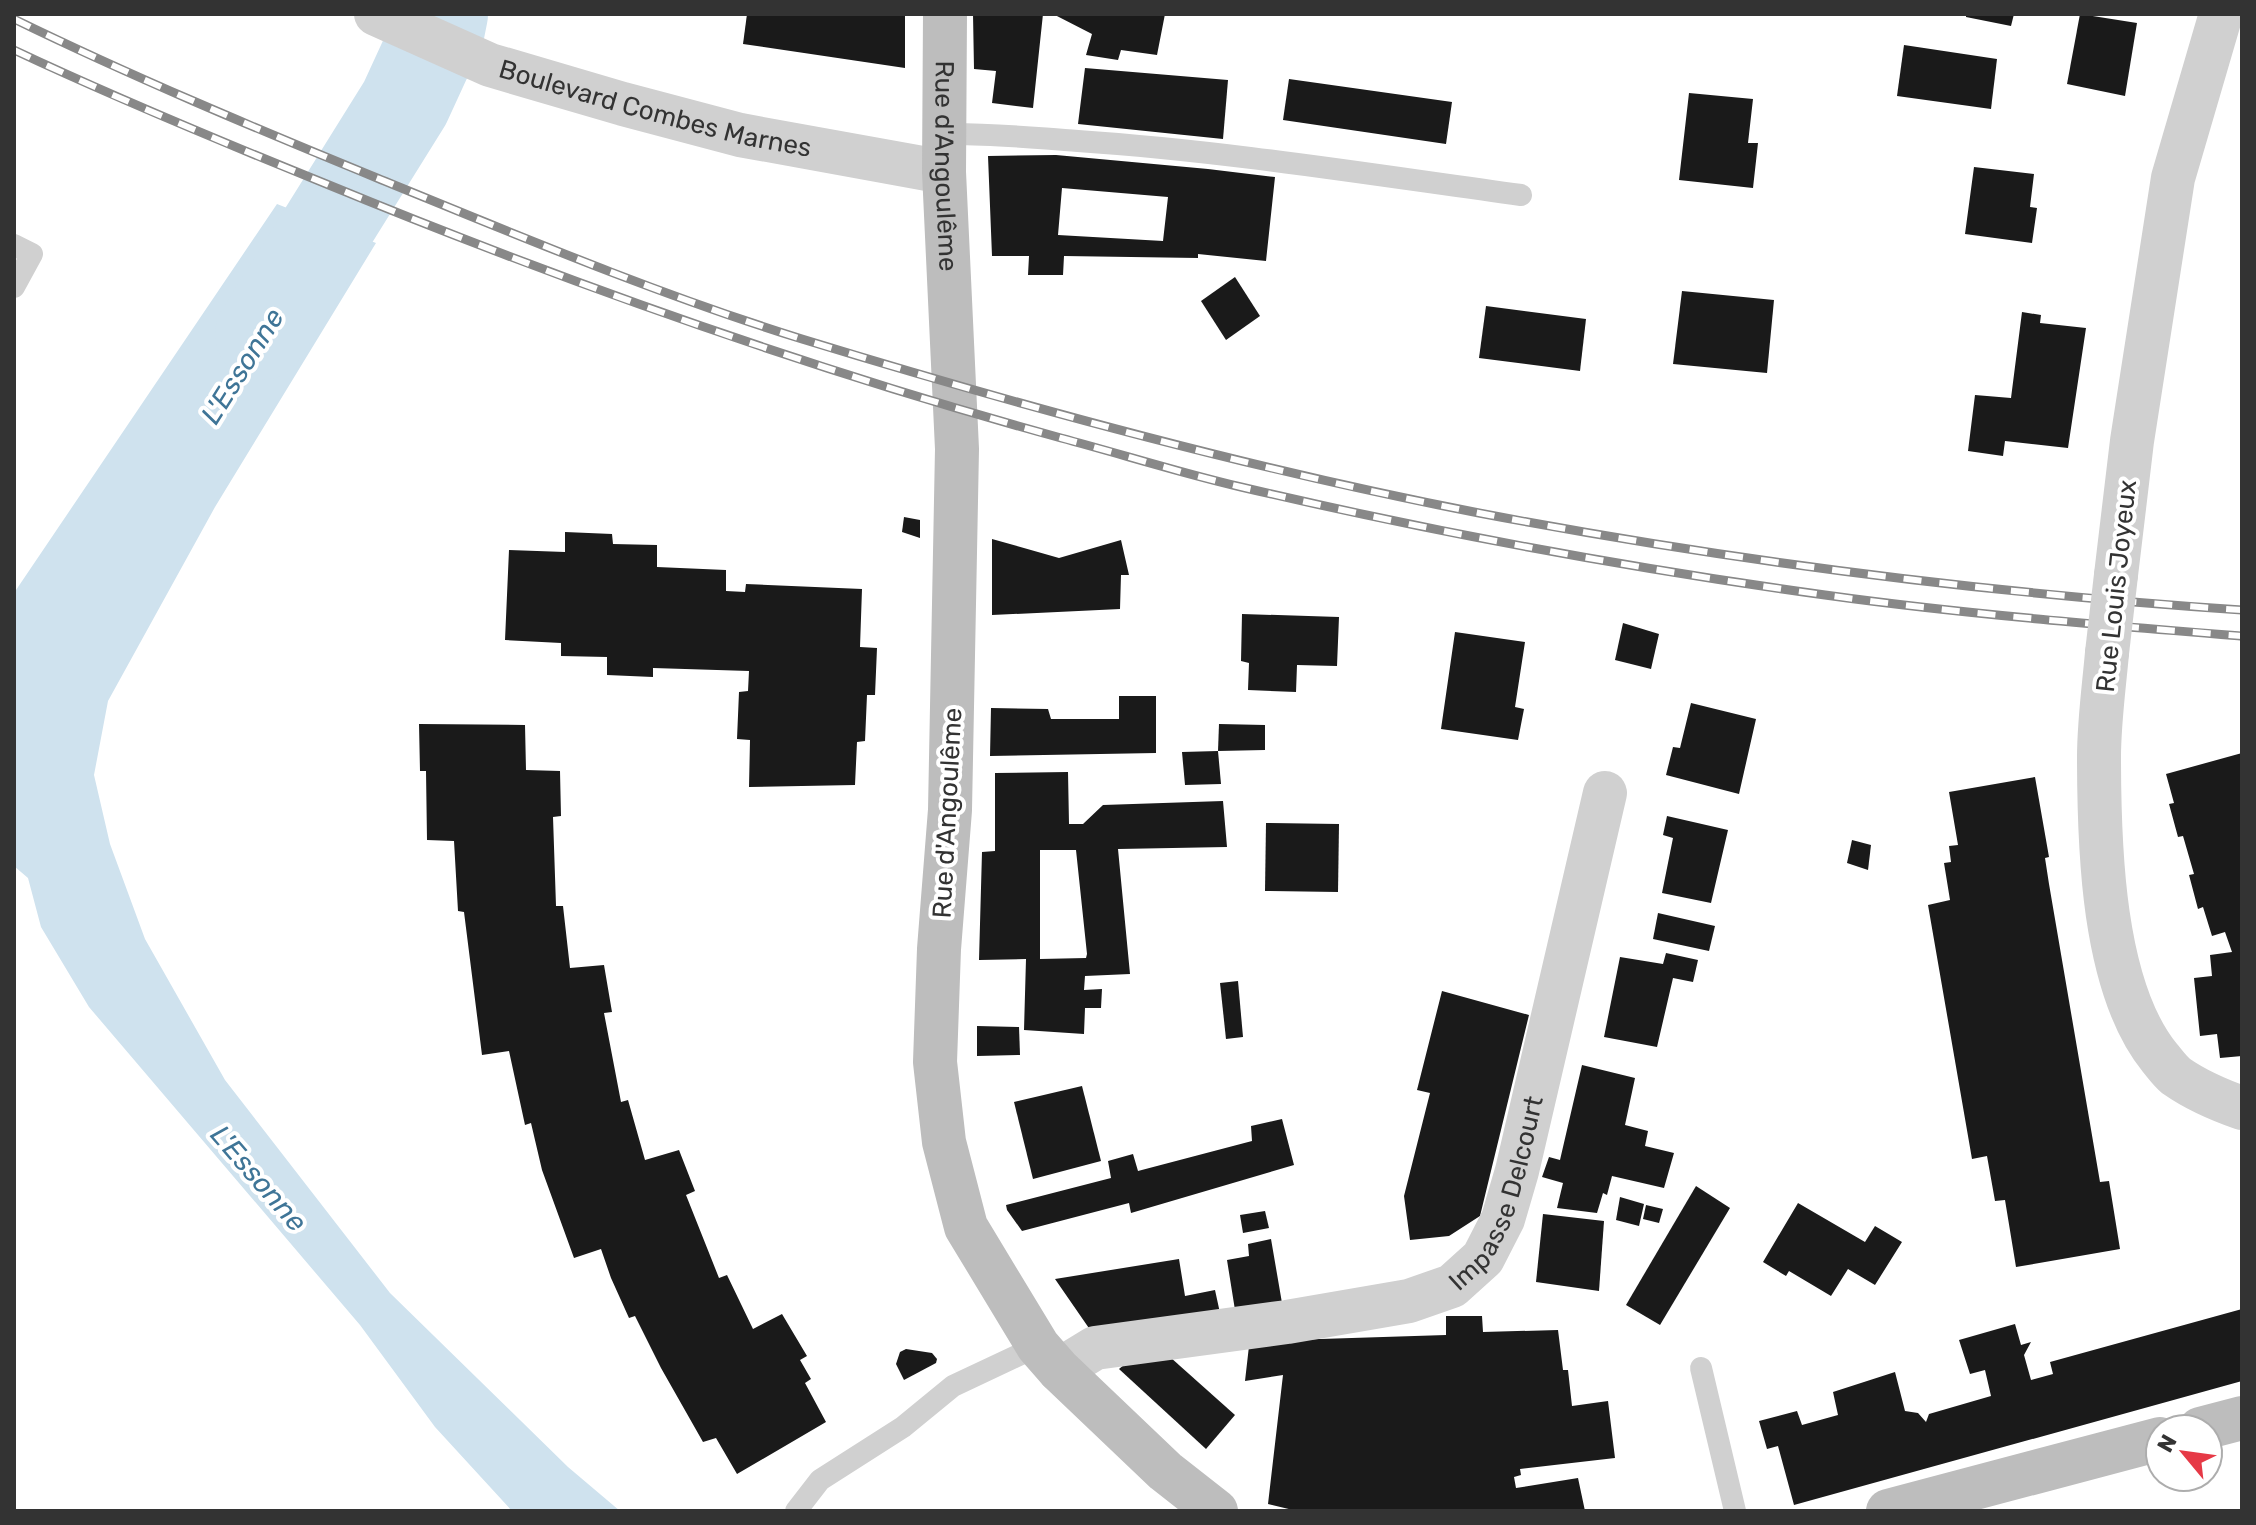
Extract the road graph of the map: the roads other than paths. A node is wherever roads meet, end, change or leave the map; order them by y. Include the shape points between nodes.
1 (376, 14) edge
2 (945, 14) edge
3 (2221, 14) edge
4 (944, 153) junction
5 (1521, 195) dead end
6 (14, 245) edge
7 (14, 287) edge
8 (1605, 793) dead end
9 (2242, 1108) edge
10 (1048, 1358) junction
11 (1701, 1368) dead end
12 (2144, 1443) edge
13 (796, 1511) edge
14 (1216, 1511) edge
15 (1735, 1511) edge
16 (1888, 1511) edge

1 - 4 street, Boulevard Combes Marnes via 490,65 740,135
2 - 4 street, Rue d'Angoulême
3 - 9 street, Rue Louis Joyeux, bridge via 2173,178 2132,441 2099,753 2104,878 2120,975 2133,1011 2149,1044 2174,1075
4 - 5 lane via 1005,136 1183,150
4 - 10 street, Rue d'Angoulême via 957,449 950,810 935,1062 944,1142 966,1227
6 - 7 lane via 32,254
8 - 10 street, Impasse Delcourt via 1517,1171 1503,1219 1483,1258 1452,1286 1409,1301
10 - 13 lane via 953,1386 903,1427 820,1480
10 - 14 street, Rue d'Angoulême via 1165,1471
11 - 15 lane
12 - 16 street

